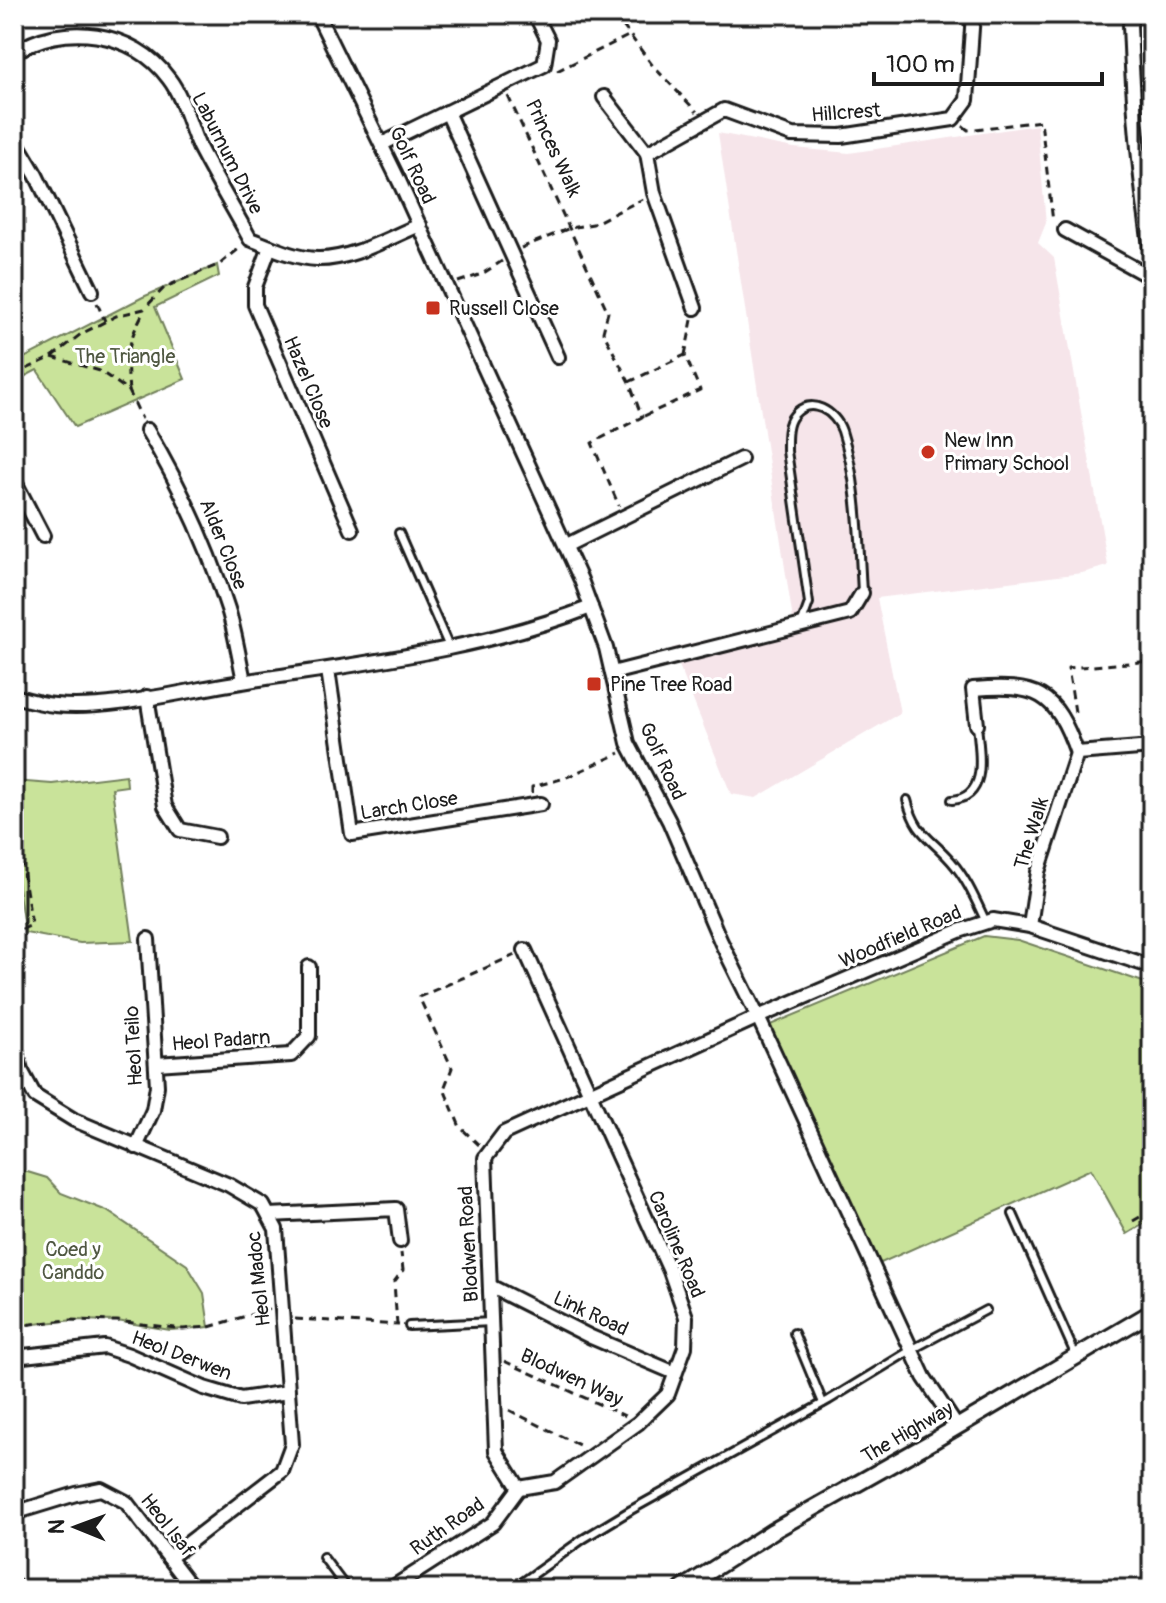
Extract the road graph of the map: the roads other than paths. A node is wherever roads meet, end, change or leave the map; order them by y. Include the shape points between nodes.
1 (317, 14) edge
2 (535, 14) edge
3 (973, 14) edge
4 (1133, 14) edge
5 (14, 53) edge
6 (604, 97) dead end
7 (447, 112) junction
8 (14, 138) edge
9 (382, 144) junction
10 (647, 153) junction
11 (420, 225) junction
12 (1065, 230) road end
13 (270, 247) junction
14 (1152, 257) edge
15 (1152, 278) edge
16 (92, 291) road end
17 (695, 308) road end
18 (558, 357) dead end
19 (147, 430) road end
20 (741, 459) dead end
21 (14, 480) edge
22 (352, 530) dead end
23 (399, 533) dead end
24 (43, 536) dead end
25 (565, 546) junction
26 (862, 593) joint
27 (591, 607) junction
28 (801, 625) junction
29 (449, 647) junction
30 (328, 670) junction
31 (612, 673) junction
32 (244, 681) junction
33 (14, 696) edge
34 (147, 697) junction
35 (977, 725) joint
36 (1152, 747) edge
37 (1077, 753) junction
38 (907, 800) dead end
39 (952, 800) dead end
40 (537, 804) road end
41 (217, 837) dead end
42 (986, 922) junction
43 (1030, 926) junction
44 (148, 939) dead end
45 (525, 950) road end
46 (309, 967) dead end
47 (1152, 967) edge
48 (758, 1017) junction
49 (14, 1042) edge
50 (156, 1064) junction
51 (30, 1086) junction
52 (14, 1092) edge
53 (591, 1094) junction
54 (136, 1147) junction
55 (1013, 1214) dead end
56 (269, 1215) junction
57 (400, 1241) road end
58 (490, 1286) junction
59 (986, 1310) dead end
60 (1152, 1312) edge
61 (492, 1322) junction
62 (409, 1326) road end
63 (794, 1333) dead end
64 (911, 1350) junction
65 (1076, 1356) junction
66 (14, 1357) edge
67 (675, 1373) junction
68 (288, 1392) junction
69 (823, 1403) junction
70 (957, 1427) junction
71 (519, 1488) junction
72 (14, 1513) edge
73 (323, 1557) dead end
74 (169, 1558) junction
75 (193, 1589) edge
76 (347, 1589) edge
77 (390, 1589) edge
78 (513, 1589) edge
79 (682, 1589) edge

1 - 9 street, Golf Road
2 - 7 street via 548,40 544,65
3 - 10 street, Hillcrest via 967,100 953,119 841,136 792,135 724,110
4 - 14 street via 1134,106
5 - 13 street, Laburnum Drive via 32,41 66,33 101,35 140,51 169,79 250,239
6 - 10 street
7 - 9 street
7 - 18 street
8 - 16 street
9 - 11 street, Golf Road
10 - 17 street via 654,193
11 - 13 street, Laburnum Drive via 352,253 318,259
11 - 25 street, Golf Road
12 - 15 street
13 - 22 street, Hazel Close via 255,287 255,305
19 - 32 street, Alder Close via 207,546
20 - 25 street
21 - 24 street
23 - 29 lane
25 - 27 street, Golf Road
26 - 28 street via 850,613
26 - 28 lane via 841,426 833,414 817,406 802,408 788,428 787,451 809,603
27 - 29 street via 541,626
27 - 31 street, Golf Road
28 - 31 street
29 - 30 street
30 - 32 street
30 - 40 street, Larch Close via 352,834
31 - 48 street, Golf Road via 631,749
32 - 34 street
33 - 34 street via 57,706
34 - 41 street via 165,806 180,830
35 - 37 street via 973,689 1009,686 1041,694 1066,722
35 - 39 lane via 981,773 968,793
36 - 37 street
37 - 43 street, The Walk via 1038,872
38 - 42 lane via 913,823 953,862
42 - 43 street, Woodfield Road
42 - 48 street, Woodfield Road
43 - 47 street, Woodfield Road
44 - 50 street, Heol Teilo
45 - 53 street, Caroline Road
46 - 50 street, Heol Padarn via 309,1036 291,1055
48 - 53 street
48 - 64 street, Golf Road
49 - 51 street, Heol Madoc
50 - 54 street, Heol Teilo via 153,1110
51 - 52 lane
51 - 54 street, Heol Madoc via 35,1096 74,1120
53 - 58 street, Blodwen Road via 504,1133 485,1158
53 - 67 street, Caroline Road via 686,1317 685,1347
54 - 56 street, Heol Madoc via 229,1185 263,1205
55 - 65 lane
56 - 57 street via 396,1209
56 - 68 street, Heol Madoc via 276,1229
58 - 61 street, Blodwen Road
58 - 67 street, Link Road
59 - 64 lane
60 - 65 street, The Highway
61 - 62 lane
61 - 71 street, Blodwen Road via 496,1451
63 - 69 lane
64 - 69 lane
64 - 70 street, Golf Road
65 - 70 street, The Highway
66 - 68 street, Heol Derwen via 105,1347 241,1399
67 - 71 street, Caroline Road via 668,1394 638,1423 555,1482
68 - 74 street, Heol Madoc via 292,1444 282,1471
69 - 78 lane via 631,1510
70 - 79 street, The Highway
71 - 77 street, Ruth Road via 493,1523
72 - 74 street, Heol Isaf via 101,1489 126,1502
73 - 76 lane
74 - 75 street, Heol Isaf

